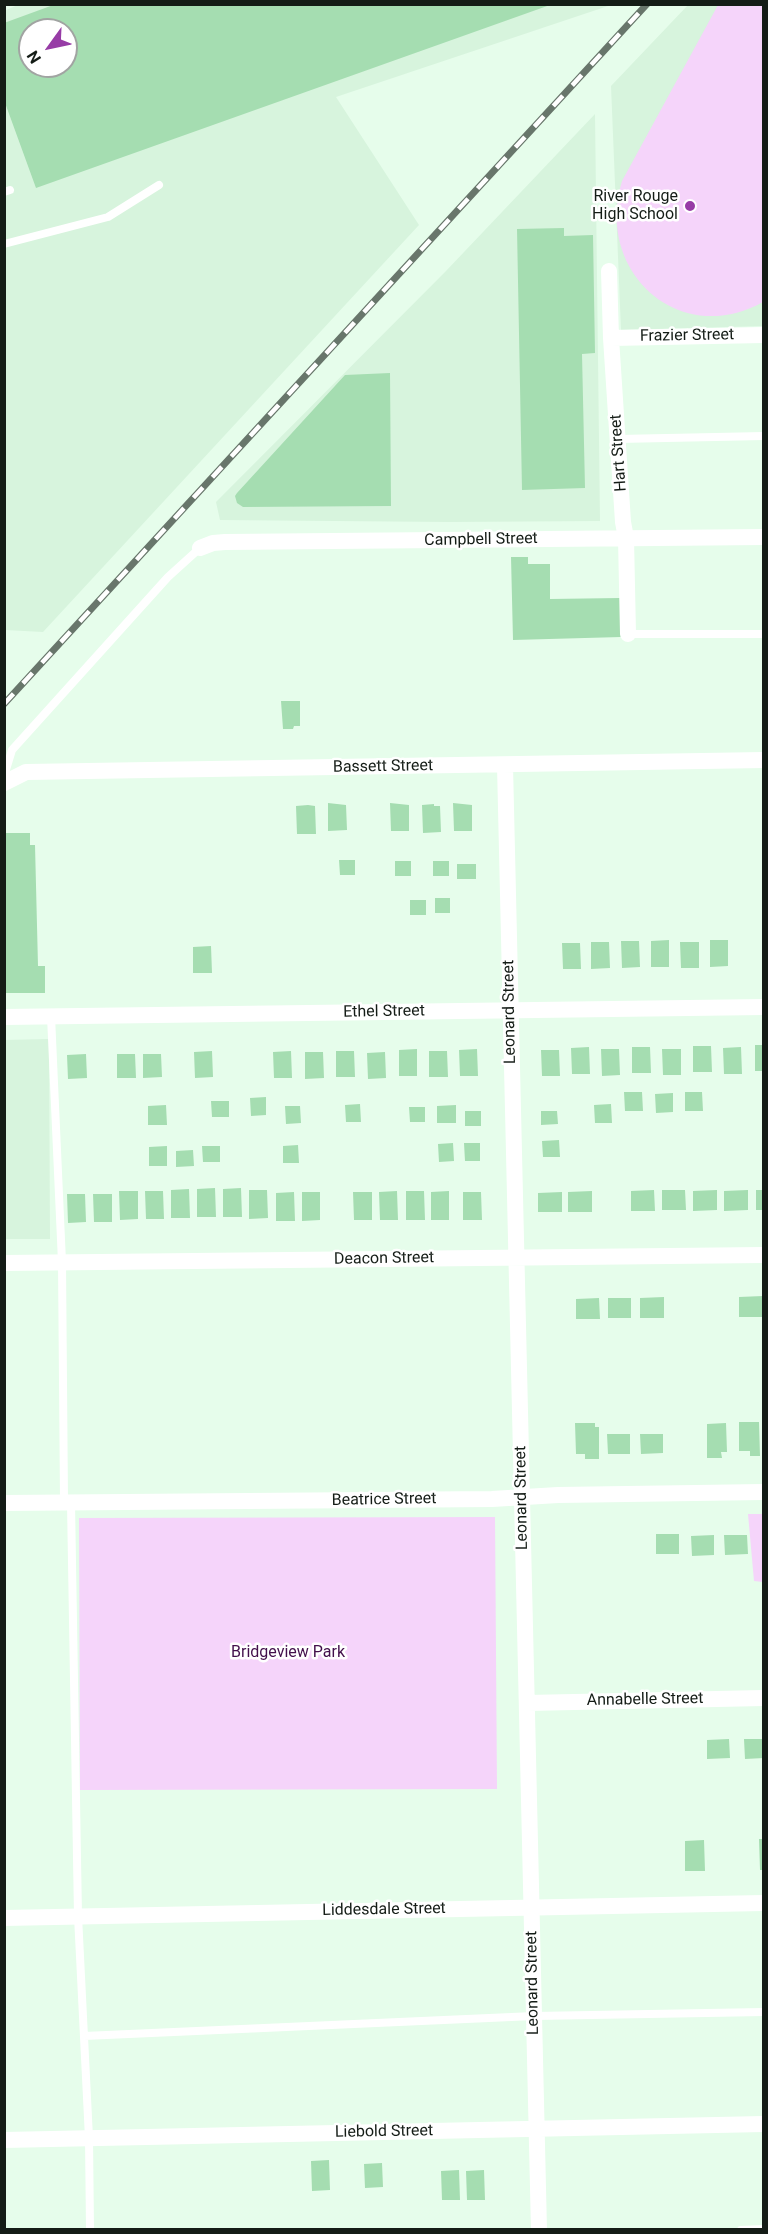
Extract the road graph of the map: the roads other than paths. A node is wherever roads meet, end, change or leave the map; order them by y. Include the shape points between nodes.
1 (159, 185) dead end
2 (4, 244) edge
3 (609, 271) dead end
4 (764, 335) edge
5 (611, 338) junction
6 (764, 436) edge
7 (618, 439) junction
8 (764, 537) edge
9 (626, 538) junction
10 (200, 548) joint
11 (628, 634) joint
12 (764, 634) edge
13 (764, 760) edge
14 (504, 765) junction
15 (4, 776) edge
16 (4, 783) edge
17 (764, 1006) edge
18 (510, 1010) junction
19 (51, 1016) junction
20 (4, 1017) edge
21 (764, 1255) edge
22 (516, 1257) junction
23 (62, 1262) junction
24 (4, 1263) edge
25 (764, 1492) edge
26 (521, 1497) junction
27 (4, 1503) edge
28 (67, 1503) junction
29 (764, 1698) edge
30 (527, 1703) junction
31 (764, 1903) edge
32 (531, 1908) junction
33 (78, 1916) junction
34 (4, 1918) edge
35 (764, 2012) edge
36 (534, 2016) junction
37 (84, 2036) junction
38 (764, 2124) edge
39 (537, 2129) junction
40 (89, 2138) junction
41 (4, 2140) edge
42 (90, 2229) edge
43 (539, 2229) edge
44 (741, 2229) edge
45 (764, 2229) edge

1 - 2 lane via 108,217
3 - 5 street, Hart Street
4 - 5 street, Frazier Street
5 - 7 street, Hart Street
6 - 7 lane
7 - 9 street, Hart Street
8 - 9 street, Campbell Street
9 - 10 street, Campbell Street via 225,542
9 - 11 street, Hart Street
10 - 15 lane via 168,577 12,750
11 - 12 lane
13 - 14 street, Bassett Street
14 - 16 street, Bassett Street via 26,772
14 - 18 street, Leonard Street
17 - 18 street, Ethel Street
18 - 19 street, Ethel Street
18 - 22 street, Leonard Street
19 - 20 street, Ethel Street
19 - 23 lane
21 - 22 street, Deacon Street
22 - 23 street, Deacon Street
22 - 26 street, Leonard Street
23 - 24 street, Deacon Street
23 - 28 lane
25 - 26 street, Beatrice Street
26 - 28 street, Beatrice Street
26 - 30 street, Leonard Street
27 - 28 street, Beatrice Street
28 - 33 lane
29 - 30 street, Annabelle Street
30 - 32 street, Leonard Street
31 - 32 street, Liddesdale Street
32 - 33 street, Liddesdale Street
32 - 36 street, Leonard Street
33 - 34 street, Liddesdale Street
33 - 37 lane
35 - 36 lane
36 - 37 lane
36 - 39 street, Leonard Street
37 - 40 lane
38 - 39 street, Liebold Street
39 - 40 street, Liebold Street
39 - 43 street, Leonard Street
40 - 41 street, Liebold Street
40 - 42 lane
44 - 45 lane

